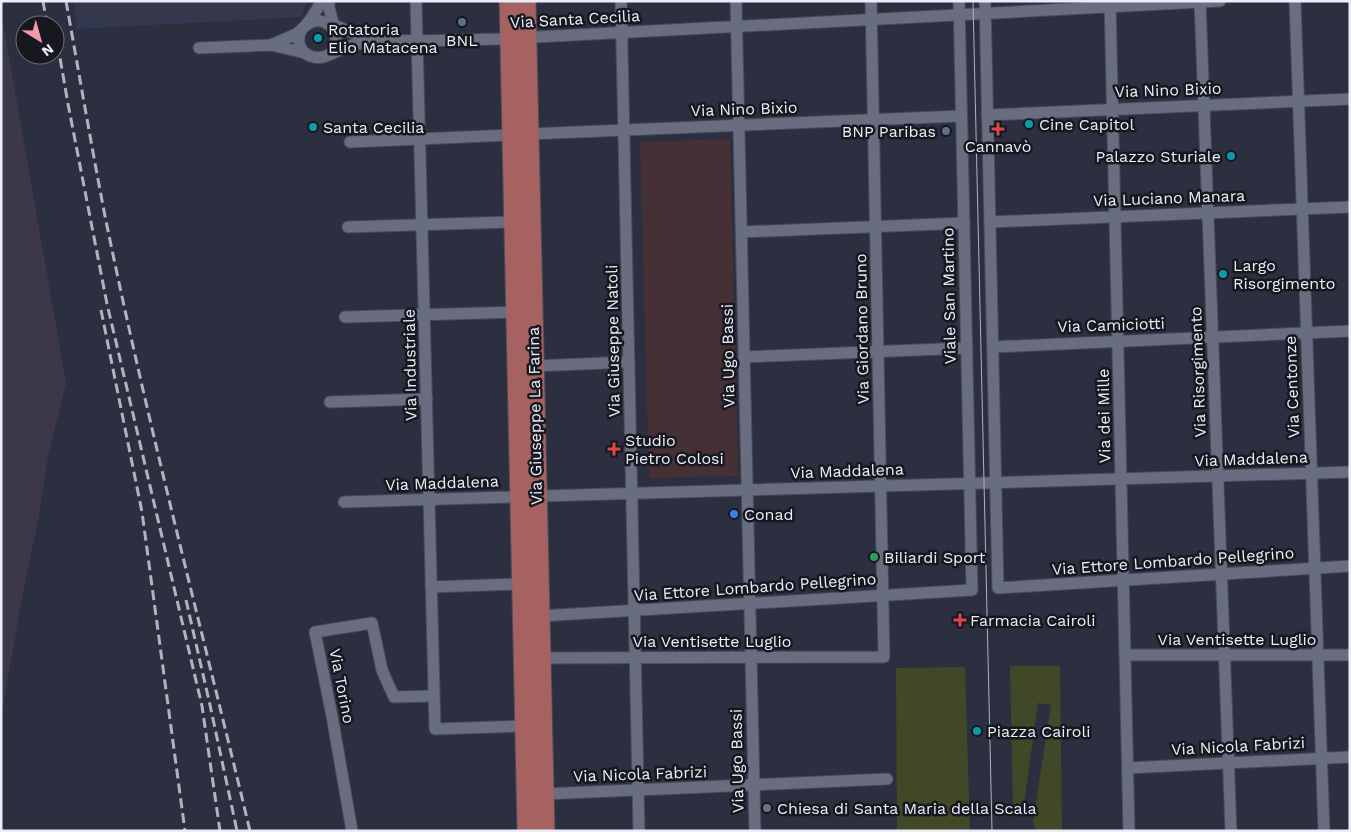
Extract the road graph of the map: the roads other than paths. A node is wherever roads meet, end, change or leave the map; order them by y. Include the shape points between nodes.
1 (322, 1) edge
2 (329, 1) edge
3 (416, 1) edge
4 (508, 1) edge
5 (526, 1) edge
6 (622, 1) edge
7 (736, 1) edge
8 (871, 1) edge
9 (959, 1) edge
10 (985, 1) edge
11 (1220, 1) edge
12 (1295, 1) edge
13 (1200, 2) edge
14 (1110, 4) edge
15 (985, 14) junction
16 (959, 15) junction
17 (872, 20) junction
18 (332, 27) junction
19 (737, 27) junction
20 (303, 28) junction
21 (622, 33) junction
22 (518, 38) junction
23 (382, 40) junction
24 (418, 41) junction
25 (271, 45) junction
26 (199, 48) dead end
27 (305, 53) junction
28 (328, 55) junction
29 (1350, 99) edge
30 (1299, 101) junction
31 (1204, 105) junction
32 (1112, 109) junction
33 (987, 114) junction
34 (961, 116) junction
35 (874, 120) junction
36 (739, 125) junction
37 (624, 130) junction
38 (520, 135) junction
39 (420, 139) junction
40 (350, 142) dead end
41 (1350, 207) edge
42 (1302, 209) junction
43 (1208, 213) junction
44 (1115, 216) junction
45 (513, 222) junction
46 (990, 222) junction
47 (964, 223) junction
48 (422, 225) junction
49 (876, 226) junction
50 (348, 227) dead end
51 (742, 232) junction
52 (515, 312) junction
53 (425, 315) junction
54 (345, 317) dead end
55 (1350, 331) edge
56 (1307, 333) junction
57 (1213, 337) junction
58 (1118, 341) junction
59 (993, 347) junction
60 (967, 348) junction
61 (878, 352) junction
62 (744, 358) junction
63 (629, 362) junction
64 (534, 366) junction
65 (427, 399) junction
66 (330, 402) dead end
67 (1350, 472) edge
68 (1312, 474) junction
69 (1218, 476) junction
70 (1121, 479) junction
71 (996, 483) junction
72 (970, 484) junction
73 (881, 486) junction
74 (748, 490) junction
75 (632, 494) junction
76 (528, 497) junction
77 (429, 500) junction
78 (344, 502) dead end
79 (1350, 566) edge
80 (1315, 569) junction
81 (1221, 574) junction
82 (1124, 580) junction
83 (521, 584) junction
84 (431, 586) junction
85 (972, 590) joint
86 (883, 595) junction
87 (750, 604) junction
88 (635, 611) junction
89 (540, 616) junction
90 (1350, 654) edge
91 (1224, 655) junction
92 (1318, 655) junction
93 (884, 656) joint
94 (1125, 656) junction
95 (751, 657) junction
96 (541, 658) junction
97 (636, 658) junction
98 (434, 696) junction
99 (524, 726) junction
100 (1350, 757) edge
101 (1321, 759) junction
102 (1228, 763) junction
103 (1128, 768) junction
104 (886, 779) dead end
105 (754, 786) junction
106 (639, 790) junction
107 (544, 794) junction
108 (352, 831) edge
109 (527, 831) edge
110 (545, 831) edge
111 (640, 831) edge
112 (755, 831) edge
113 (1129, 831) edge
114 (1231, 831) edge
115 (1324, 831) edge

1 - 20 street
2 - 18 street
3 - 24 street, Via Industriale
4 - 22 main road, Via Giuseppe La Farina
5 - 22 main road, Via Giuseppe La Farina
6 - 21 street, Via Giuseppe Natoli
7 - 19 street, Via Ugo Bassi
8 - 17 street, Via Giordano Bruno
9 - 16 street, Viale San Martino
10 - 15 street
11 - 13 street, Via Santa Cecilia
12 - 30 street, Via Centonze
13 - 14 street, Via Santa Cecilia
13 - 31 street, Via Risorgimento
14 - 15 street, Via Santa Cecilia
14 - 32 street, Via dei Mille
15 - 16 street, Via Santa Cecilia
15 - 33 street
16 - 17 street, Via Santa Cecilia
16 - 34 street, Viale San Martino
17 - 19 street, Via Santa Cecilia
17 - 35 street, Via Giordano Bruno
18 - 20 street via 315,21
18 - 23 street, Via Santa Cecilia
18 - 28 street via 336,43
19 - 21 street, Via Santa Cecilia
19 - 36 street, Via Ugo Bassi
20 - 25 street
20 - 27 street via 299,40
21 - 22 street, Via Santa Cecilia
21 - 37 street, Via Giuseppe Natoli
22 - 24 street, Via Santa Cecilia
22 - 38 main road, Via Giuseppe La Farina
23 - 24 street, Via Santa Cecilia
23 - 28 street, Via Santa Cecilia via 352,45
24 - 39 street, Via Industriale
25 - 26 street
25 - 27 street
27 - 28 street via 316,58
29 - 30 street, Via Nino Bixio
30 - 31 street, Via Nino Bixio
30 - 42 street, Via Centonze
31 - 32 street, Via Nino Bixio
31 - 43 street, Via Risorgimento
32 - 33 street, Via Nino Bixio
32 - 44 street, Via dei Mille
33 - 46 street
34 - 35 street, Via Nino Bixio
34 - 47 street, Viale San Martino
35 - 36 street, Via Nino Bixio
35 - 49 street, Via Giordano Bruno
36 - 37 street, Via Nino Bixio
36 - 51 street, Via Ugo Bassi
37 - 38 street, Via Nino Bixio
37 - 63 street, Via Giuseppe Natoli
38 - 39 street, Via Nino Bixio
38 - 45 main road, Via Giuseppe La Farina
38 - 64 main road, Via Giuseppe La Farina
39 - 40 street, Via Nino Bixio
39 - 48 street, Via Industriale
41 - 42 street, Via Luciano Manara
42 - 43 street, Via Luciano Manara
42 - 56 street, Via Centonze
43 - 44 street, Via Luciano Manara
43 - 57 street, Via Risorgimento
44 - 46 street, Via Luciano Manara
44 - 58 street, Via dei Mille
45 - 48 street
45 - 52 main road, Via Giuseppe La Farina
46 - 59 street
47 - 49 street
47 - 60 street, Viale San Martino
48 - 50 street
48 - 53 street, Via Industriale
49 - 51 street
49 - 61 street, Via Giordano Bruno
51 - 62 street, Via Ugo Bassi
52 - 53 street
52 - 76 main road, Via Giuseppe La Farina
53 - 54 street
53 - 65 street, Via Industriale
55 - 56 street, Via Camiciotti
56 - 57 street, Via Camiciotti
56 - 68 street, Via Centonze
57 - 58 street, Via Camiciotti
57 - 69 street, Via Risorgimento
58 - 59 street, Via Camiciotti
58 - 70 street, Via dei Mille
59 - 71 street
60 - 61 street
60 - 72 street, Viale San Martino
61 - 62 street
61 - 73 street, Via Giordano Bruno
62 - 74 street, Via Ugo Bassi
63 - 64 street
63 - 75 street, Via Giuseppe Natoli
64 - 76 main road, Via Giuseppe La Farina
65 - 66 street
65 - 77 street, Via Industriale
67 - 68 street, Via Maddalena
68 - 69 street, Via Maddalena
68 - 80 street, Via Centonze
69 - 70 street, Via Maddalena
69 - 81 street, Via Risorgimento
70 - 71 street, Via Maddalena
70 - 82 street, Via dei Mille
71 - 72 street, Via Maddalena
71 - 82 street, Via Ettore Lombardo Pellegrino via 998,588
72 - 73 street, Via Maddalena
72 - 85 street, Viale San Martino
73 - 74 street, Via Maddalena
73 - 86 street, Via Giordano Bruno
74 - 75 street, Via Maddalena
74 - 87 street, Via Ugo Bassi
75 - 76 street, Via Maddalena
75 - 88 street, Via Giuseppe Natoli
76 - 77 street, Via Maddalena
76 - 83 main road, Via Giuseppe La Farina
76 - 89 main road, Via Giuseppe La Farina
77 - 78 street, Via Maddalena
77 - 84 street, Via Industriale
79 - 80 street, Via Ettore Lombardo Pellegrino
80 - 81 street, Via Ettore Lombardo Pellegrino
80 - 92 street, Via Centonze
81 - 82 street, Via Ettore Lombardo Pellegrino
81 - 91 street, Via Risorgimento
82 - 94 street, Via dei Mille
83 - 84 street
83 - 99 main road, Via Giuseppe La Farina
84 - 98 street, Via Industriale
85 - 86 street, Via Ettore Lombardo Pellegrino
86 - 87 street, Via Ettore Lombardo Pellegrino
86 - 93 street, Via Giordano Bruno
87 - 88 street, Via Ettore Lombardo Pellegrino
87 - 95 street, Via Ugo Bassi
88 - 89 street, Via Ettore Lombardo Pellegrino
88 - 97 street, Via Giuseppe Natoli
89 - 96 main road, Via Giuseppe La Farina
90 - 92 street, Via Ventisette Luglio
91 - 92 street, Via Ventisette Luglio
91 - 94 street, Via Ventisette Luglio
91 - 102 street, Via Risorgimento
92 - 101 street, Via Centonze
93 - 95 street, Via Ventisette Luglio
94 - 103 street, Via dei Mille
95 - 97 street, Via Ventisette Luglio
95 - 105 street, Via Ugo Bassi
96 - 97 street, Via Ventisette Luglio
96 - 107 main road, Via Giuseppe La Farina
97 - 106 street, Via Giuseppe Natoli
98 - 99 street, Via Industriale via 435,729
98 - 108 street, Via Torino via 394,697 382,670 372,623 315,632
99 - 109 main road, Via Giuseppe La Farina
100 - 101 street, Via Nicola Fabrizi
101 - 102 street, Via Nicola Fabrizi
101 - 115 street, Via Centonze
102 - 103 street, Via Nicola Fabrizi
102 - 114 street, Via Risorgimento
103 - 113 street, Via dei Mille
104 - 105 street, Via Nicola Fabrizi
105 - 106 street, Via Nicola Fabrizi
105 - 112 street, Via Ugo Bassi
106 - 107 street, Via Nicola Fabrizi
106 - 111 street, Via Giuseppe Natoli
107 - 110 main road, Via Giuseppe La Farina

